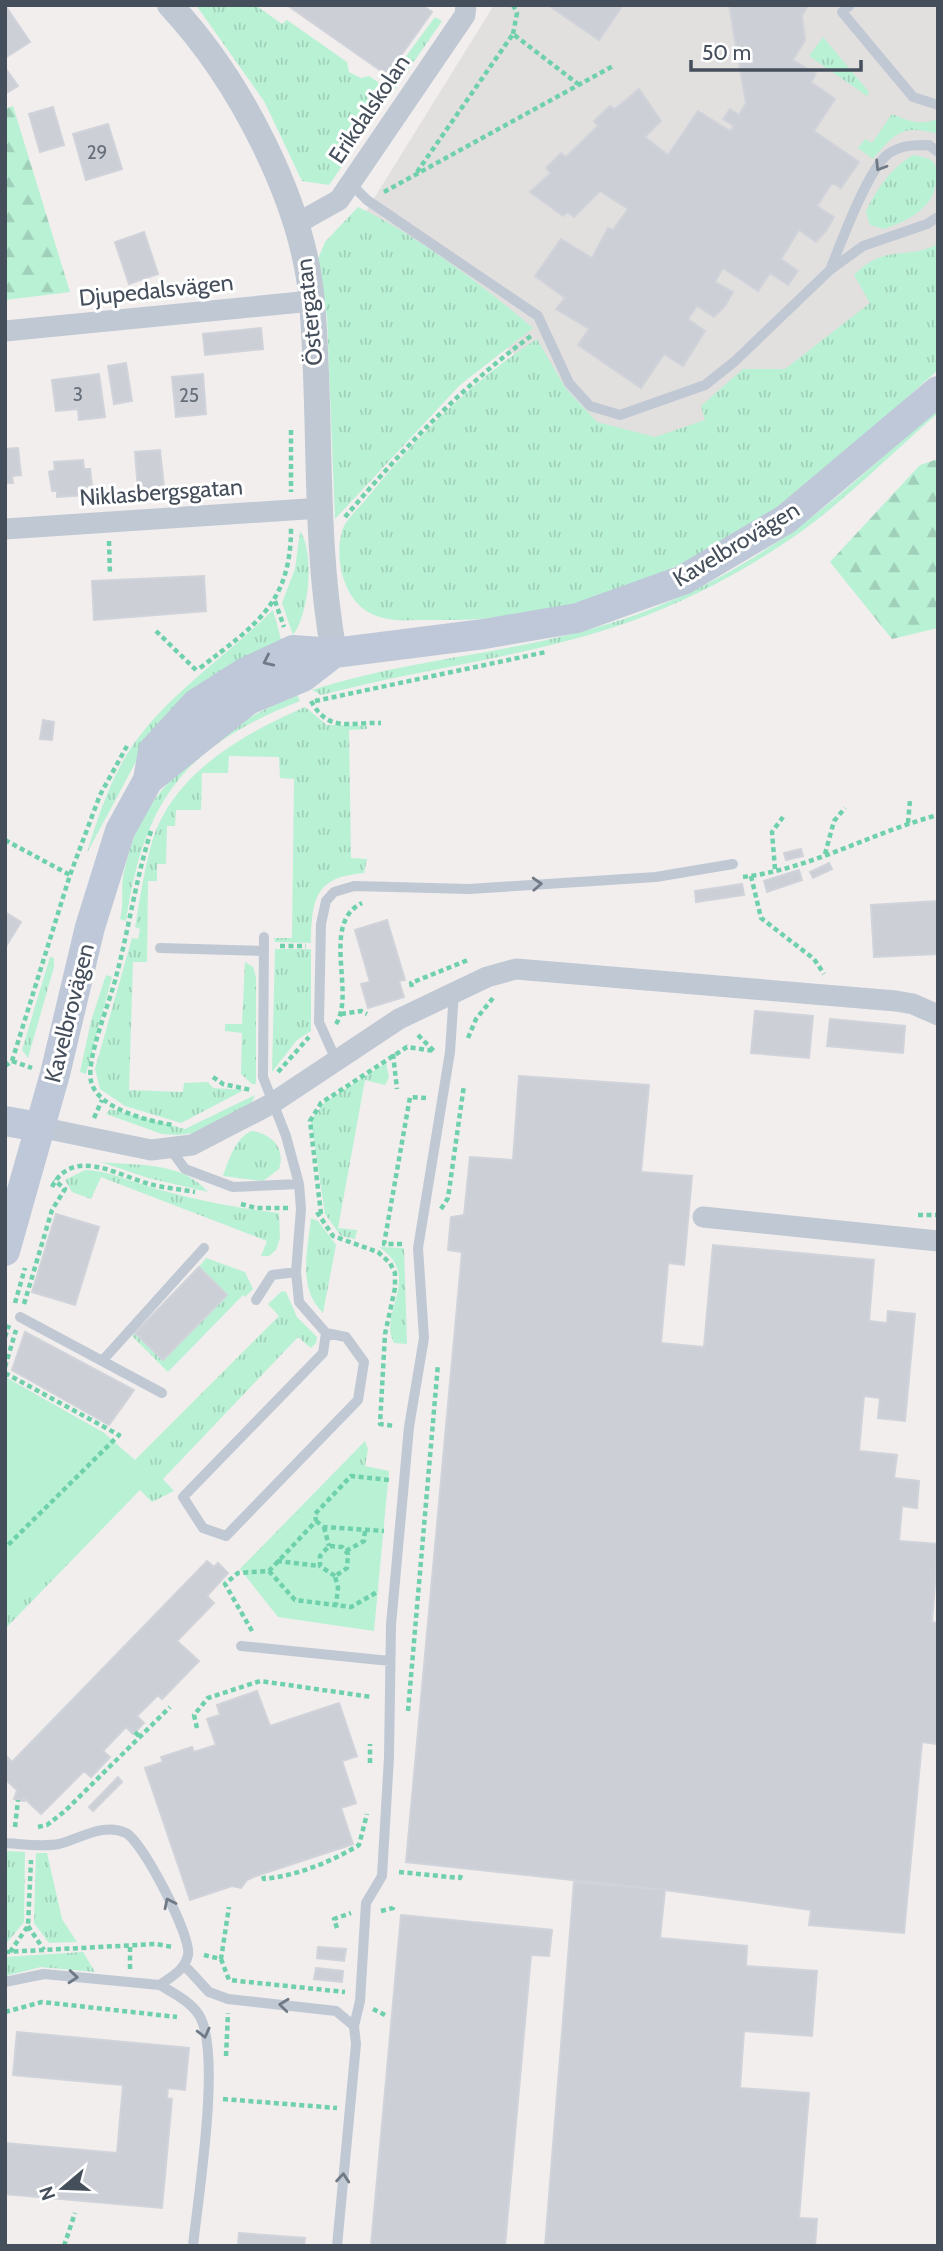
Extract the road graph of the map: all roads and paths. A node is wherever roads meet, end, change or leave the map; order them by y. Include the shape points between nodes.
1 (170, 5) edge
2 (466, 5) edge
3 (513, 5) edge
4 (850, 5) edge
5 (513, 34) junction
6 (613, 66) dead end
7 (579, 85) junction
8 (938, 105) edge
9 (938, 152) edge
10 (416, 173) junction
11 (351, 184) junction
12 (367, 200) junction
13 (938, 216) edge
14 (296, 224) junction
15 (830, 270) junction
16 (312, 301) junction
17 (543, 327) junction
18 (5, 331) edge
19 (938, 391) edge
20 (330, 516) junction
21 (5, 529) edge
22 (108, 533) dead end
23 (110, 575) dead end
24 (275, 601) dead end
25 (156, 631) dead end
26 (288, 638) dead end
27 (558, 648) dead end
28 (334, 653) junction
29 (197, 671) dead end
30 (311, 702) junction
31 (300, 706) dead end
32 (381, 723) dead end
33 (910, 800) dead end
34 (845, 808) dead end
35 (938, 815) edge
36 (783, 817) dead end
37 (157, 821) dead end
38 (908, 823) junction
39 (5, 840) edge
40 (825, 855) junction
41 (733, 864) dead end
42 (775, 869) junction
43 (70, 875) dead end
44 (751, 876) junction
45 (740, 877) dead end
46 (371, 900) dead end
47 (263, 944) junction
48 (311, 946) dead end
49 (160, 948) dead end
50 (826, 978) dead end
51 (454, 992) junction
52 (495, 995) dead end
53 (341, 1014) junction
54 (938, 1015) edge
55 (374, 1018) dead end
56 (331, 1027) dead end
57 (418, 1035) dead end
58 (312, 1036) dead end
59 (389, 1043) dead end
60 (466, 1046) dead end
61 (434, 1051) junction
62 (394, 1055) junction
63 (336, 1060) junction
64 (12, 1061) dead end
65 (432, 1063) dead end
66 (22, 1066) dead end
67 (214, 1077) dead end
68 (274, 1078) dead end
69 (464, 1080) dead end
70 (81, 1081) dead end
71 (91, 1081) junction
72 (428, 1087) dead end
73 (397, 1089) dead end
74 (241, 1097) dead end
75 (102, 1100) junction
76 (271, 1104) junction
77 (96, 1110) dead end
78 (5, 1121) edge
79 (181, 1126) dead end
80 (39, 1127) junction
81 (171, 1150) junction
82 (79, 1161) dead end
83 (55, 1180) dead end
84 (299, 1184) junction
85 (206, 1195) dead end
86 (232, 1202) dead end
87 (290, 1208) dead end
88 (312, 1210) dead end
89 (439, 1213) dead end
90 (321, 1215) junction
91 (703, 1217) dead end
92 (938, 1241) edge
93 (404, 1244) dead end
94 (204, 1248) dead end
95 (5, 1251) edge
96 (296, 1272) junction
97 (256, 1300) dead end
98 (20, 1317) junction
99 (326, 1333) junction
100 (103, 1360) junction
101 (439, 1361) dead end
102 (5, 1367) edge
103 (5, 1373) edge
104 (162, 1392) dead end
105 (380, 1424) dead end
106 (390, 1480) dead end
107 (316, 1521) junction
108 (324, 1527) junction
109 (365, 1530) junction
110 (385, 1531) dead end
111 (329, 1546) junction
112 (5, 1548) edge
113 (346, 1551) junction
114 (277, 1561) junction
115 (320, 1566) junction
116 (269, 1571) junction
117 (335, 1576) junction
118 (380, 1591) dead end
119 (336, 1605) junction
120 (241, 1646) dead end
121 (261, 1648) junction
122 (390, 1661) junction
123 (372, 1698) dead end
124 (170, 1706) dead end
125 (408, 1718) dead end
126 (197, 1728) dead end
127 (135, 1732) dead end
128 (140, 1737) junction
129 (18, 1800) dead end
130 (369, 1809) dead end
131 (5, 1826) edge
132 (15, 1827) junction
133 (24, 1827) dead end
134 (32, 1828) dead end
135 (5, 1843) edge
136 (32, 1853) dead end
137 (397, 1859) dead end
138 (462, 1872) dead end
139 (263, 1876) dead end
140 (229, 1907) dead end
141 (28, 1926) junction
142 (130, 1945) junction
143 (175, 1948) dead end
144 (44, 1950) junction
145 (7, 1952) edge
146 (200, 1954) dead end
147 (221, 1958) junction
148 (184, 1966) junction
149 (130, 1976) dead end
150 (5, 1982) edge
151 (160, 1985) junction
152 (346, 1993) dead end
153 (372, 2009) dead end
154 (5, 2012) edge
155 (385, 2015) dead end
156 (187, 2024) dead end
157 (354, 2026) junction
158 (222, 2099) dead end
159 (338, 2108) dead end
160 (75, 2213) dead end
161 (64, 2246) edge
162 (193, 2246) edge
163 (337, 2246) edge

1 - 14 street, Östergatan via 211,56 244,108
2 - 11 street, Erikdalskolan via 465,15
3 - 5 path via 517,13
4 - 8 lane via 842,12 913,97
5 - 7 path
5 - 10 path
6 - 7 path
7 - 10 path
9 -> 15 lane via 929,145 905,145 887,155 857,202
10 - 12 path
11 - 12 lane
11 - 14 street, Erikdalskolan via 339,200
12 - 17 lane via 538,316
13 - 15 lane via 863,246
14 - 16 street, Östergatan
15 - 17 lane via 705,385 620,415 590,406 569,383
16 - 18 street, Djupedalsvägen
16 - 20 street, Östergatan
17 - 20 path via 486,369
19 - 28 main road, Kavelbrovägen via 786,519 683,580 577,618
20 - 21 street, Niklasbergsgatan
20 - 28 street, Östergatan via 328,621
22 - 23 path
24 - 26 path
25 - 29 path
27 - 30 path
28 - 80 main road, Kavelbrovägen via 293,650 246,672 196,704 153,751 148,780 120,831 90,927
30 - 31 path
30 - 32 path via 329,723
33 - 38 path
34 - 40 path via 834,821
35 - 38 path
36 - 42 path via 772,832
37 - 71 path via 96,1043
38 - 40 path
39 - 43 path
40 - 42 path
63 -> 41 lane via 319,1022 321,924 326,901 334,892 354,886 469,889 656,877
42 - 44 path
44 - 45 path
44 - 50 path via 761,918 814,959
46 - 53 path via 352,908 346,917 340,947
47 - 48 path
47 - 49 lane
47 - 76 lane via 263,1077
51 - 54 street via 504,971 527,968 896,1001
51 - 63 street via 399,1019
51 - 122 lane via 450,1052 418,1248 424,1338 402,1488
52 - 60 path via 476,1019
53 - 55 path via 361,1011
53 - 56 path
57 - 61 path
58 - 68 path
59 - 62 path
61 - 62 path via 407,1047
61 - 65 path
62 - 73 path
62 - 90 path via 313,1113 310,1121
63 - 76 street
64 - 66 path
67 - 74 path via 223,1084 255,1089
69 - 89 path via 448,1198
70 - 71 path
71 - 75 path
72 - 93 path via 426,1099 410,1097 384,1244
75 - 77 path
75 - 79 path
76 - 81 street via 215,1136
76 - 84 lane via 286,1136
78 - 80 main road
80 - 81 street via 119,1145
80 - 95 main road, Kavelbrovägen
81 - 84 lane via 185,1169 233,1187
82 - 85 path via 78,1166
83 - 98 path via 65,1189 52,1210
84 - 96 lane
86 - 87 path
88 - 90 path
90 - 105 path via 333,1236 378,1252 395,1273 385,1334
91 - 92 street
94 - 100 lane
96 - 97 lane via 272,1275
96 - 99 lane via 299,1302
98 - 100 lane
98 - 102 path
99 - 99 lane via 323,1353 183,1497 203,1528 226,1536 358,1400 364,1362 346,1337
100 - 104 lane
101 - 125 path
103 - 112 path via 119,1435
106 - 107 path via 351,1476 315,1514
107 - 108 path
107 - 114 path
108 - 109 path
108 - 111 path
109 - 110 path
109 - 113 path via 364,1541
111 - 113 path
111 - 115 path via 320,1556
113 - 117 path via 347,1568
114 - 115 path
114 - 116 path
115 - 117 path
116 - 119 path via 295,1600
116 - 121 path via 238,1573 225,1584
117 - 119 path
118 - 119 path via 351,1607
120 - 121 lane
121 - 122 lane
122 - 157 lane via 382,1876 366,1903 360,2001
123 - 126 path via 260,1681 208,1698 194,1715
124 - 128 path
127 - 128 path
128 - 134 path via 47,1825
129 - 132 path
130 - 139 path via 359,1845 315,1867 287,1876
131 - 132 path
132 - 133 path
148 -> 135 lane via 189,1951 174,1911 141,1848 125,1833 106,1829 58,1844
136 - 141 path
137 - 138 path via 396,1871 460,1878
140 - 147 path
141 - 144 path
141 - 145 path
142 - 143 path
142 - 144 path
142 - 149 path
144 - 145 path
146 - 147 path
147 - 152 path via 229,1980
148 - 151 lane
157 -> 148 lane via 336,2011 228,1999 209,1992
150 -> 151 lane via 44,1974
151 -> 162 lane via 198,2013 206,2033 209,2064
153 - 155 path
154 - 156 path via 42,2002 127,2008 180,2017
163 -> 157 lane
158 - 159 path
160 - 161 path

